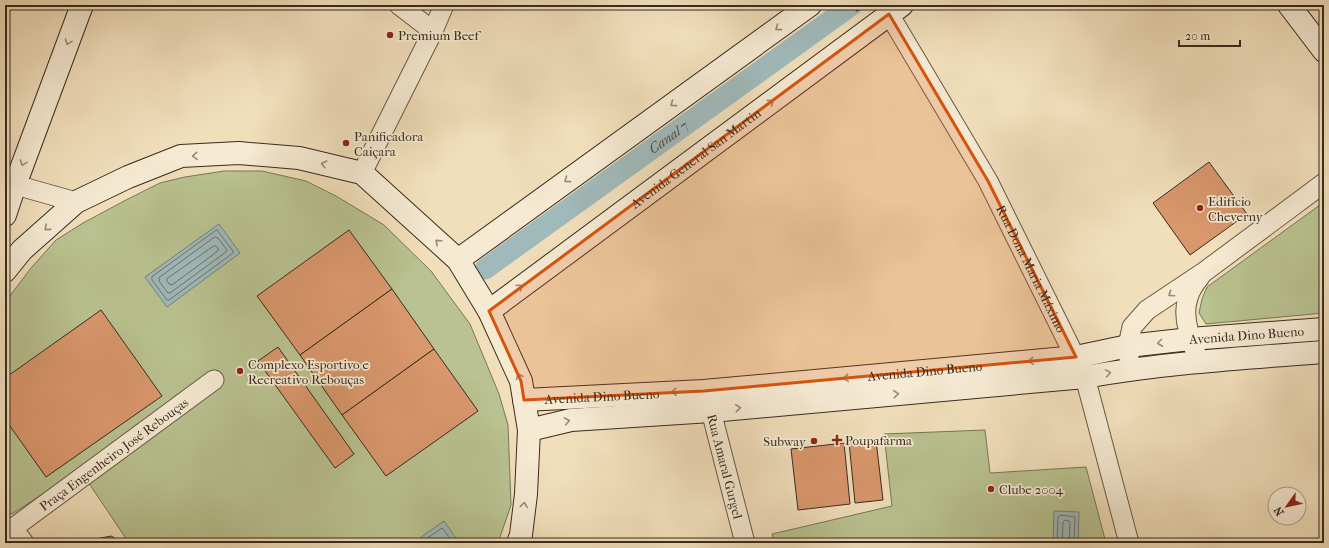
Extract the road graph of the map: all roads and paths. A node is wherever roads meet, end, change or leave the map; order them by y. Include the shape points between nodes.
1 (82, 5) edge
2 (399, 5) edge
3 (444, 5) edge
4 (810, 5) edge
5 (1289, 5) edge
6 (895, 10) edge
7 (433, 31) junction
8 (1324, 51) edge
9 (362, 173) junction
10 (10, 183) edge
11 (1324, 183) edge
12 (76, 202) junction
13 (5, 215) edge
14 (458, 260) junction
15 (5, 271) edge
16 (1204, 272) junction
17 (489, 311) junction
18 (1324, 329) edge
19 (1190, 339) junction
20 (1128, 346) junction
21 (1324, 352) edge
22 (1076, 357) junction
23 (1199, 361) junction
24 (1130, 369) junction
25 (1085, 377) junction
26 (214, 380) dead end
27 (524, 400) junction
28 (707, 401) junction
29 (529, 430) junction
30 (14, 535) edge
31 (518, 543) edge
32 (745, 543) edge
33 (1129, 543) edge

1 -> 10 street
2 - 7 street
3 - 7 street
4 -> 14 street
5 - 8 street
17 -> 6 street, Avenida General San Martin
6 - 22 street, Rua Dona Maria Máximo via 988,180
7 - 9 street
9 -> 12 street via 299,158 240,153 180,156
14 -> 9 street
10 - 12 street
10 - 13 street
11 - 16 street
12 -> 15 street via 22,250
14 - 17 street
16 - 19 street via 1187,299
16 -> 20 street via 1147,310 1132,327
27 -> 17 street via 521,381
18 - 19 street, Avenida Dino Bueno
19 -> 20 street, Avenida Dino Bueno
19 - 23 street
20 - 22 street, Avenida Dino Bueno
20 - 24 street
21 - 23 street, Avenida Dino Bueno
22 - 25 street, Rua Dona Maria Máximo
22 -> 28 street, Avenida Dino Bueno
23 - 24 street, Avenida Dino Bueno
25 -> 24 street, Avenida Dino Bueno
28 -> 25 street, Avenida Dino Bueno
25 - 33 street, Rua Dona Maria Máximo
26 - 30 street, Praça Engenheiro José Rebouças
28 -> 27 street, Avenida Dino Bueno
27 - 29 street
29 -> 28 street, Avenida Dino Bueno via 571,420
28 - 32 street, Rua Amaral Gurgel
31 -> 29 street via 526,494

